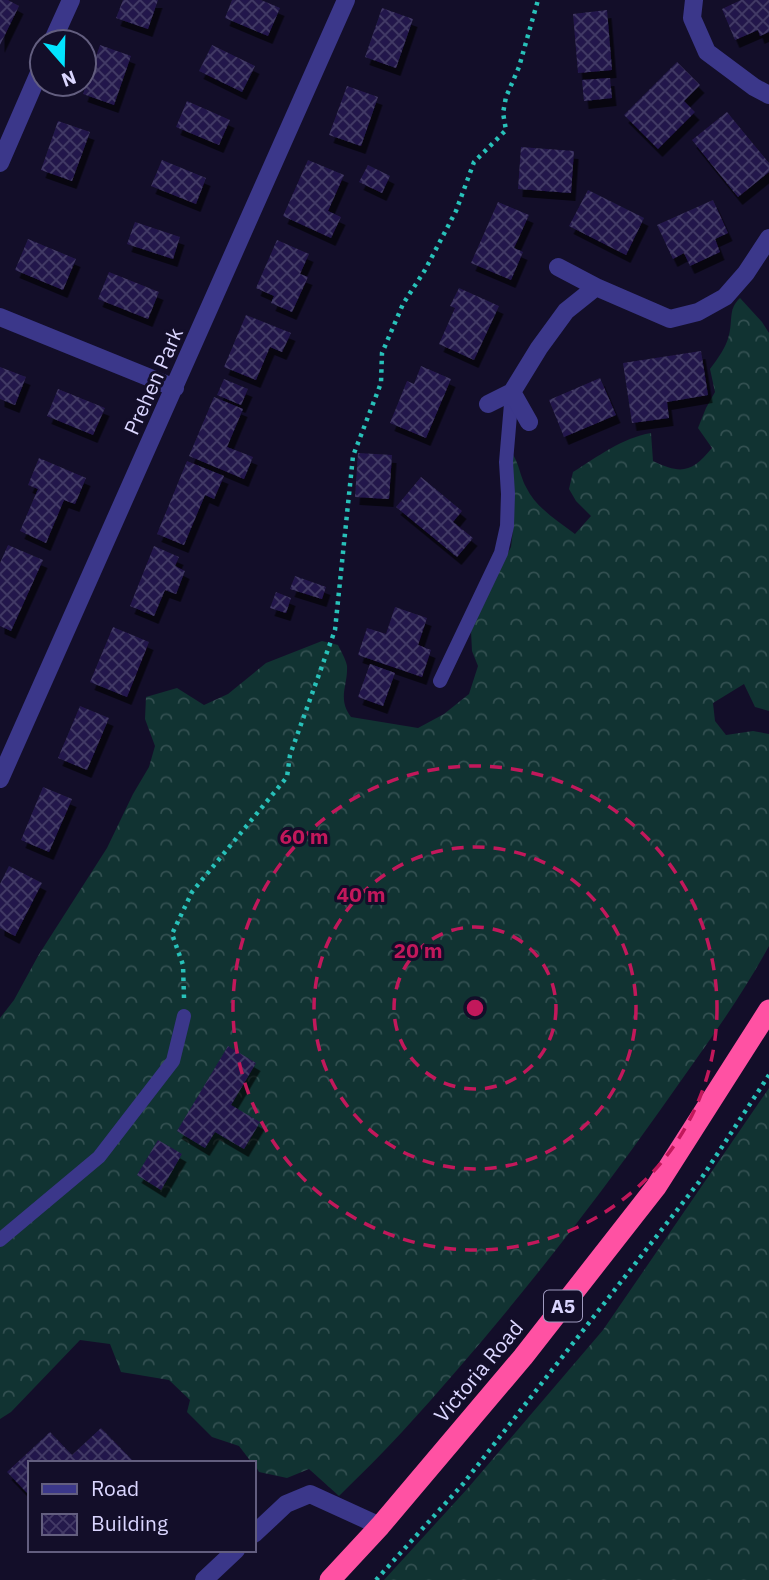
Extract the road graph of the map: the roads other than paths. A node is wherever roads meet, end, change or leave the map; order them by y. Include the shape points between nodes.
1 (71, 0) edge
2 (346, 0) edge
3 (694, 0) edge
4 (58, 28) edge
5 (769, 95) edge
6 (28, 98) edge
7 (0, 163) edge
8 (769, 238) edge
9 (558, 267) dead end
10 (596, 286) junction
11 (0, 317) edge
12 (174, 388) junction
13 (512, 392) junction
14 (488, 404) dead end
15 (529, 422) dead end
16 (440, 681) dead end
17 (0, 779) edge
18 (769, 1010) edge
19 (184, 1016) road end
20 (0, 1240) edge
21 (380, 1526) junction
22 (256, 1532) edge
23 (234, 1552) edge
24 (204, 1580) edge
25 (330, 1580) edge

1 - 4 street
2 - 12 street, Prehen Park
3 - 5 street via 692,18 706,52
6 - 7 street
8 - 10 street via 725,297 698,312 670,319
9 - 10 street
10 - 13 street via 566,311
11 - 12 street
12 - 17 street, Prehen Park
13 - 14 street
13 - 15 street
13 - 16 lane via 507,526 501,553
18 - 21 highway, Victoria Road / A5 via 656,1187 523,1357
19 - 20 lane via 173,1061 99,1157
21 - 22 street via 310,1494 286,1504
21 - 25 highway, Victoria Road / A5
23 - 24 street

